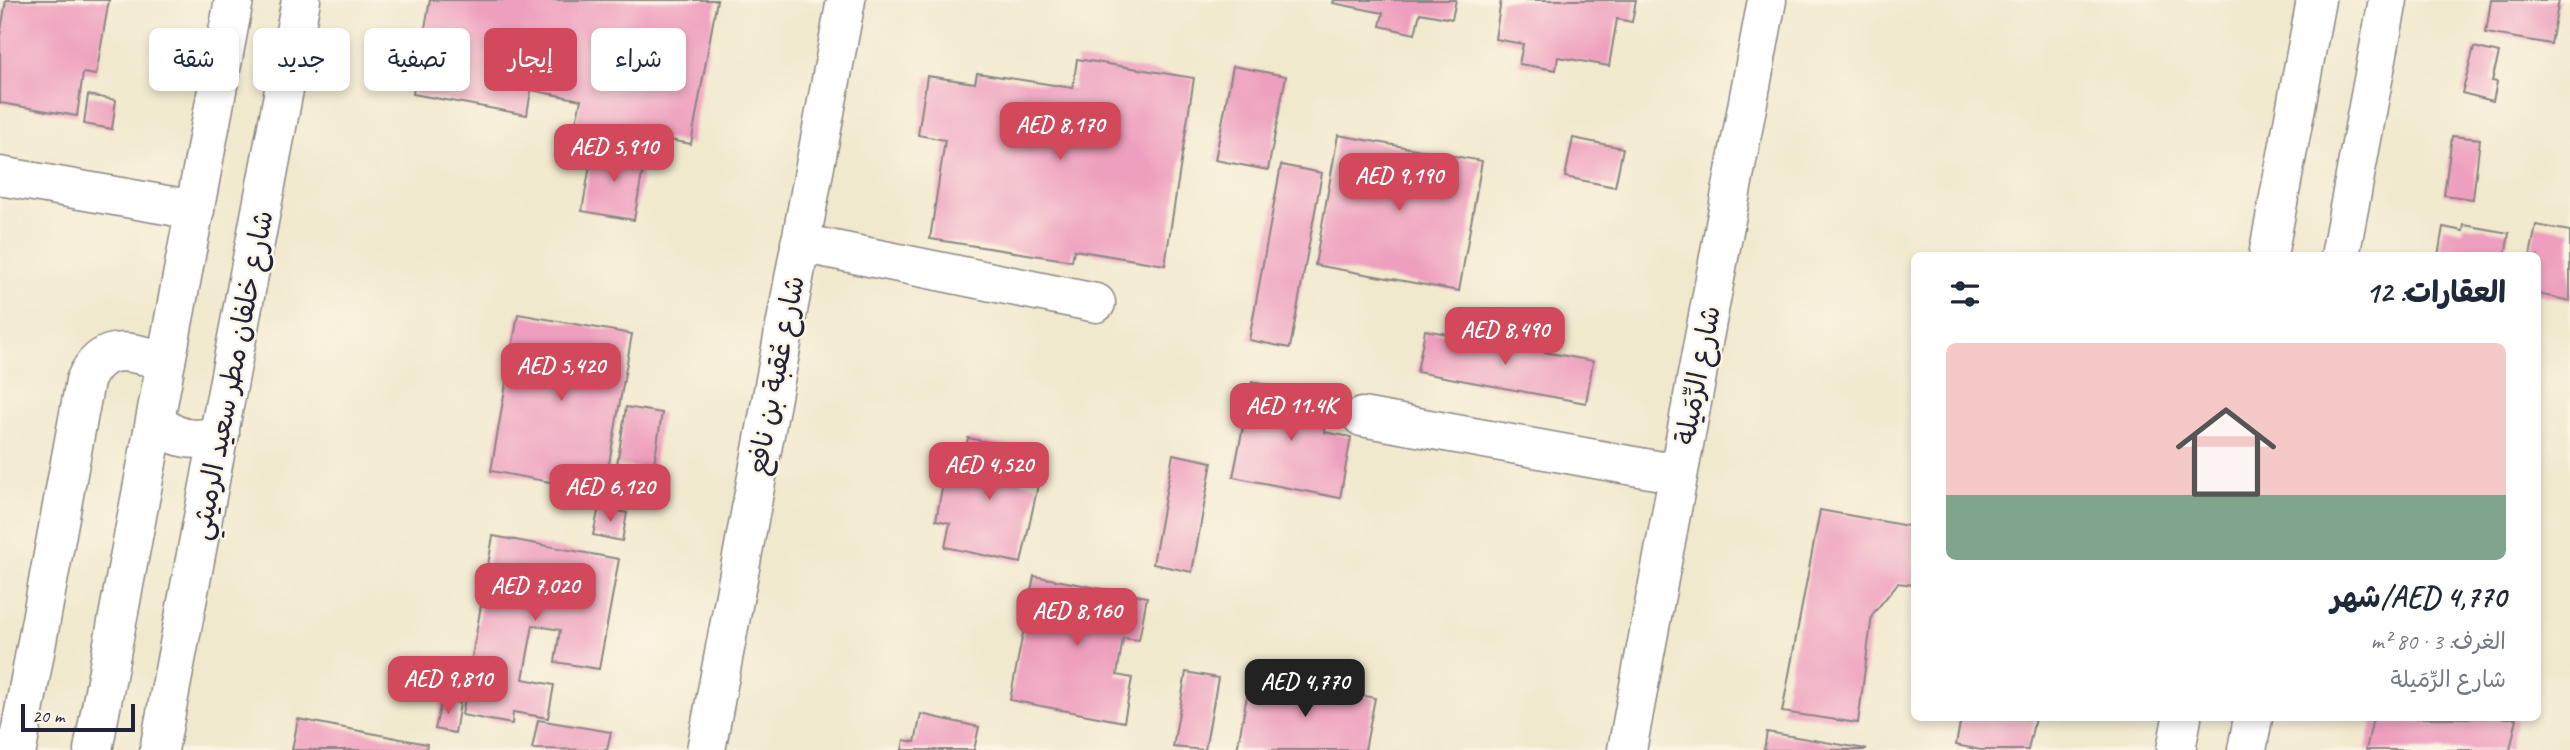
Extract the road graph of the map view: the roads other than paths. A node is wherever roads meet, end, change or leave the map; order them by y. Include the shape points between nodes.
1 (234, 0) edge
2 (301, 0) edge
3 (846, 0) edge
4 (1767, 0) edge
5 (2316, 0) edge
6 (2388, 0) edge
7 (0, 176) edge
8 (195, 210) junction
9 (800, 243) junction
10 (2269, 252) edge
11 (2341, 252) edge
12 (1096, 303) dead end
13 (166, 361) junction
14 (1362, 417) dead end
15 (156, 419) junction
16 (220, 434) junction
17 (1678, 474) junction
18 (2181, 721) edge
19 (2252, 721) edge
20 (17, 750) edge
21 (93, 750) edge
22 (159, 750) edge
23 (706, 750) edge
24 (1627, 750) edge
25 (2176, 750) edge
26 (2247, 750) edge

1 - 8 street
2 - 16 street, شارع خلفان مطر سعيد الرميثي
3 - 9 street, شارع عُقبة بن نافع
4 - 17 street, شارع الرِّمَيلة
5 - 10 street
6 - 11 street
7 - 8 street
8 - 13 street
9 - 12 street
9 - 23 street, شارع عُقبة بن نافع
13 - 15 street
13 - 20 street via 113,352 96,363 85,381
14 - 17 street
15 - 16 street via 164,430 177,436 206,439
15 - 21 street
16 - 22 street, شارع خلفان مطر سعيد الرميثي
17 - 24 street, شارع الرِّمَيلة
18 - 25 street
19 - 26 street

